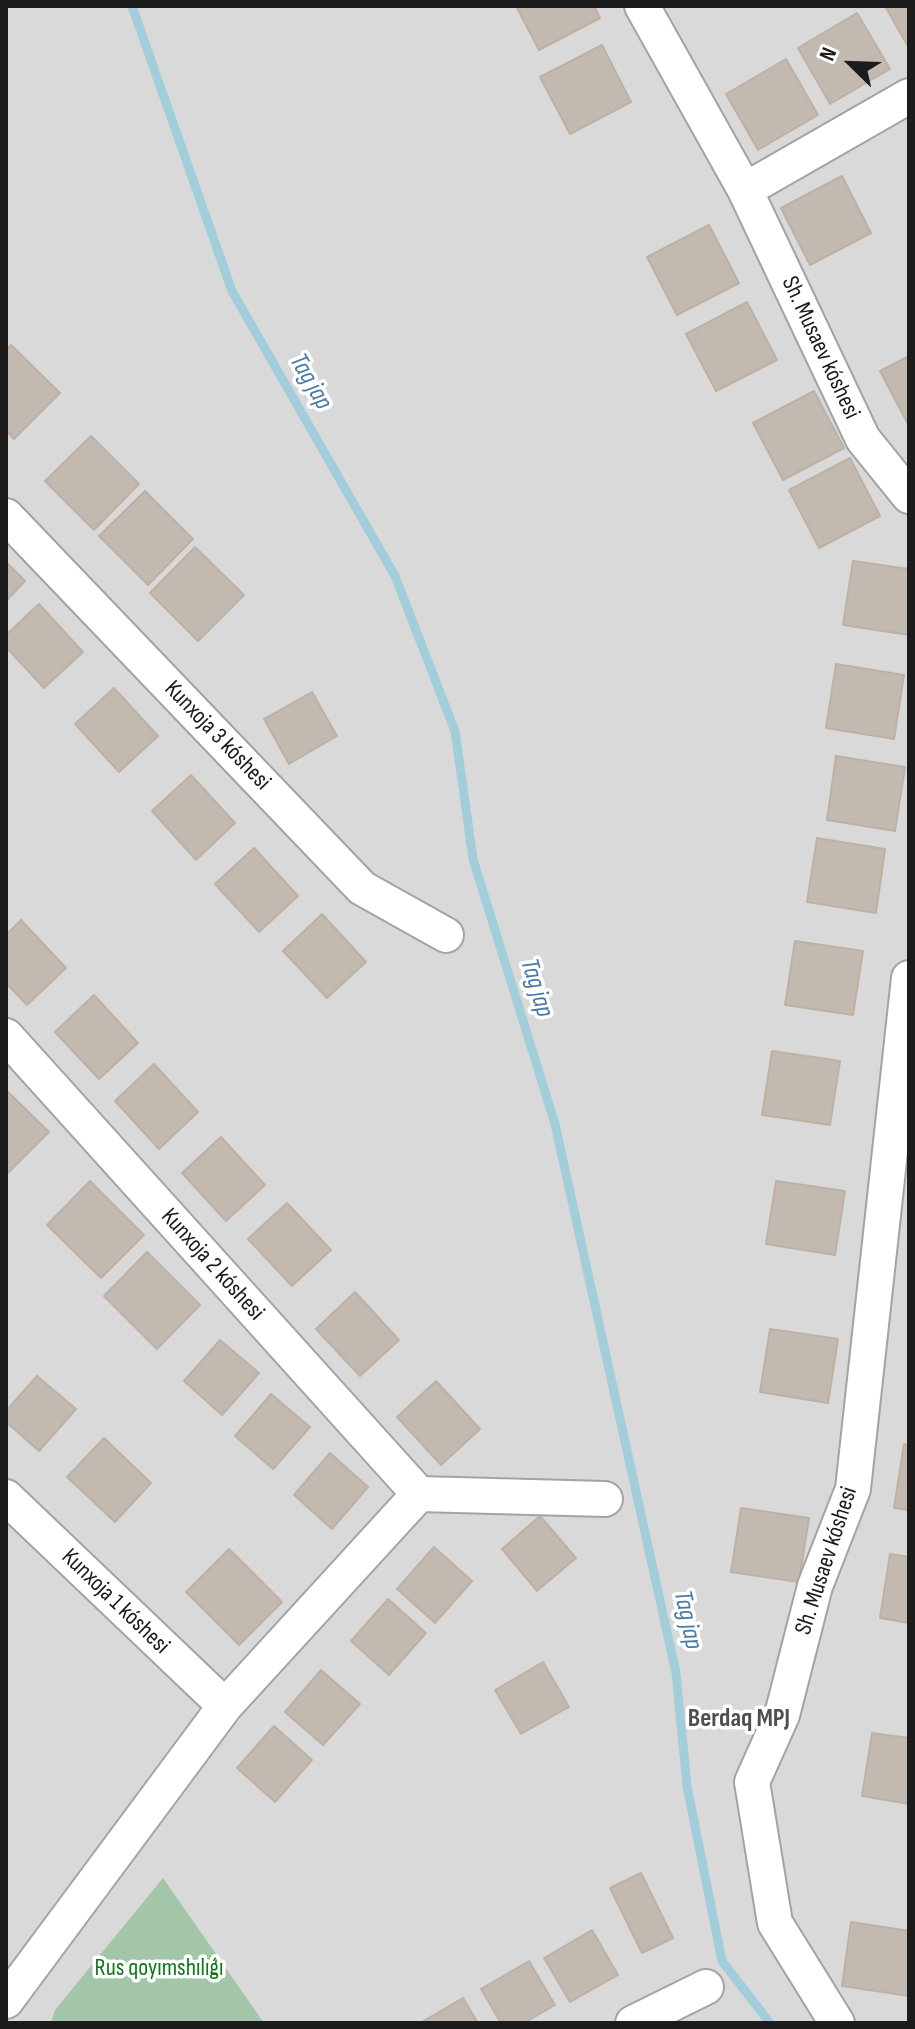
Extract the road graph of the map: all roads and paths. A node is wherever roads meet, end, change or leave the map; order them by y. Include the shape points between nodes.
1 (642, 6) edge
2 (909, 96) edge
3 (745, 190) junction
4 (909, 496) edge
5 (6, 516) edge
6 (446, 935) dead end
7 (909, 978) edge
8 (6, 1036) edge
9 (419, 1494) junction
10 (6, 1497) edge
11 (605, 1499) dead end
12 (225, 1706) junction
13 (706, 1987) dead end
14 (6, 2001) edge
15 (633, 2023) edge
16 (837, 2023) edge

1 - 3 street, Sh. Musaev kóshesi
2 - 3 street
3 - 4 street, Sh. Musaev kóshesi via 863,439
5 - 6 street, Kunxoja 3 kóshesi via 362,888
7 - 16 street, Sh. Musaev kóshesi via 853,1489 815,1586 782,1715 752,1782 775,1923
8 - 9 street, Kunxoja 2 kóshesi
9 - 11 street
9 - 12 street
10 - 12 street, Kunxoja 1 kóshesi
12 - 14 street
13 - 15 street

